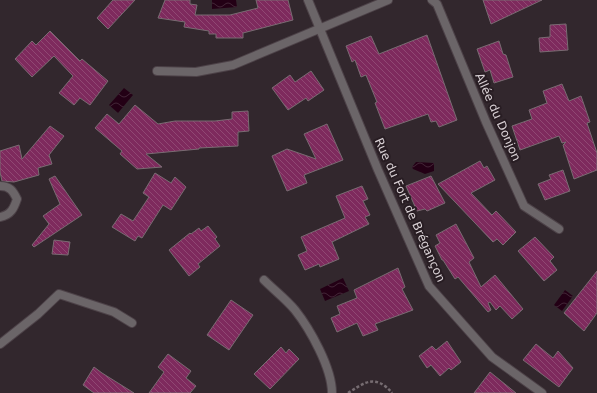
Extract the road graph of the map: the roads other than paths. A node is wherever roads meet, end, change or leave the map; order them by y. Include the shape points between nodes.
1 (308, 0) edge
2 (388, 0) edge
3 (432, 0) edge
4 (321, 28) junction
5 (157, 71) dead end
6 (0, 186) edge
7 (0, 218) edge
8 (559, 228) dead end
9 (264, 280) dead end
10 (132, 323) dead end
11 (0, 344) edge
12 (332, 393) edge
13 (542, 393) edge

1 - 4 street, Rue du Fort de Brégançon
2 - 4 street
3 - 8 street, Allée du Donjon via 436,4 524,206
4 - 5 street via 233,65 196,72
4 - 13 street, Rue du Fort de Brégançon via 378,170 429,286 492,357
6 - 7 street via 13,190 17,199 13,210
9 - 12 street via 294,309 313,337 332,385
10 - 11 street via 114,312 59,294

